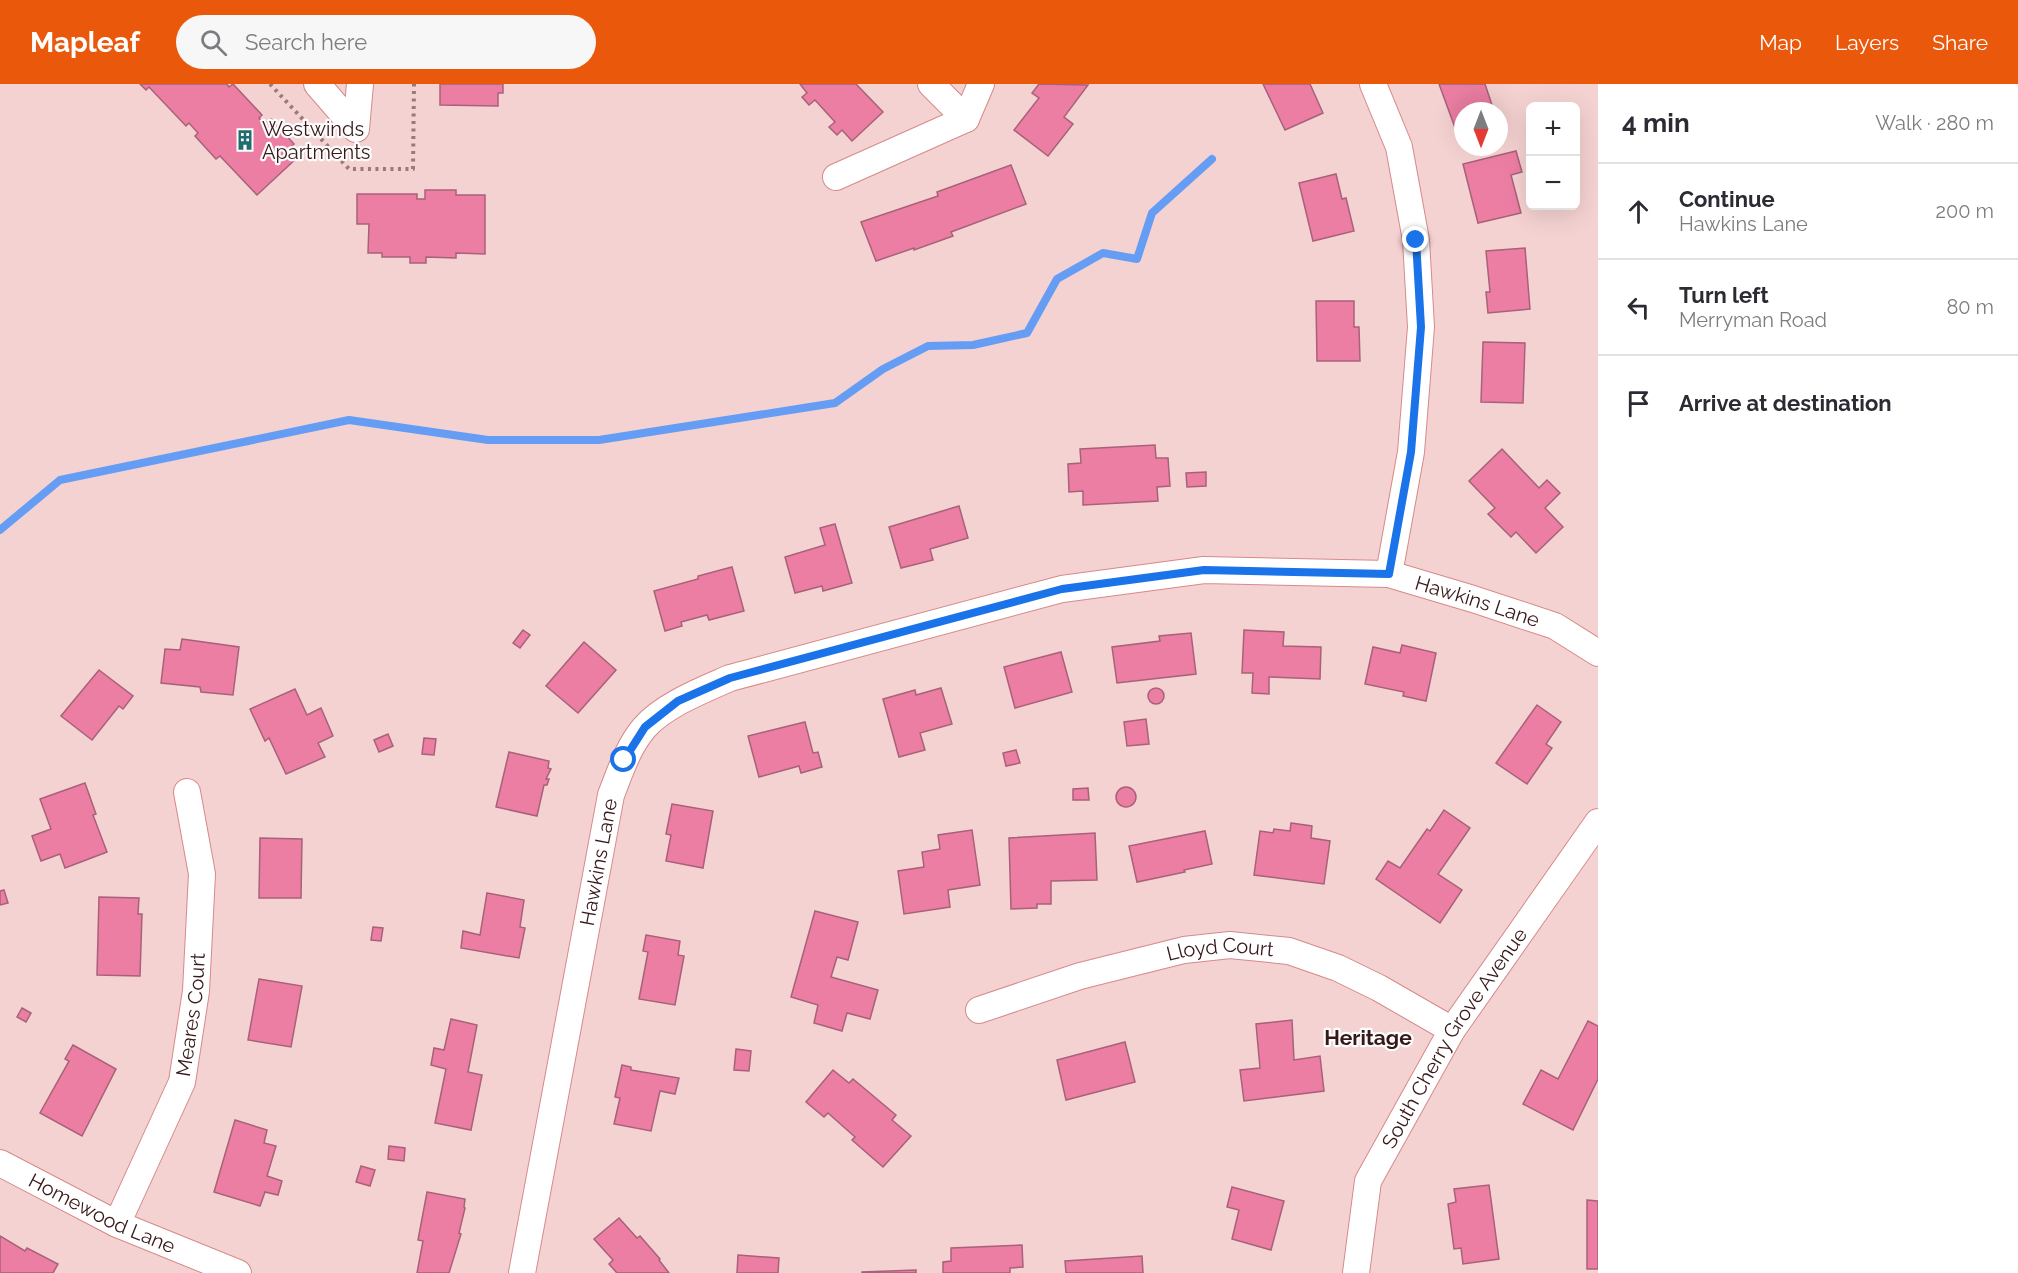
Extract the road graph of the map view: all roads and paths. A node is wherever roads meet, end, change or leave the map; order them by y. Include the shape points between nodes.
1 (317, 84) edge
2 (360, 84) edge
3 (931, 84) edge
4 (981, 84) edge
5 (1373, 84) edge
6 (966, 119) junction
7 (836, 177) dead end
8 (1389, 574) junction
9 (1598, 653) edge
10 (187, 792) dead end
11 (1598, 822) edge
12 (979, 1010) dead end
13 (1452, 1030) junction
14 (0, 1163) edge
15 (117, 1224) junction
16 (238, 1273) edge
17 (522, 1273) edge
18 (1356, 1273) edge

1 - 2 street via 356,129
3 - 6 street
4 - 6 street
5 - 8 street via 1399,147 1416,240 1421,327 1411,452
6 - 7 street
8 - 9 street, Hawkins Lane via 1555,626
8 - 17 street, Hawkins Lane via 1204,570 1062,589 730,678 678,701 645,727 624,760 611,795
10 - 15 street, Meares Court via 202,874 196,991 182,1082
11 - 13 street, South Cherry Grove Avenue
12 - 13 street, Lloyd Court via 1080,976 1184,950 1230,945 1289,951 1338,968
13 - 18 street, South Cherry Grove Avenue via 1368,1180
14 - 15 street, Homewood Lane
15 - 16 street, Homewood Lane

